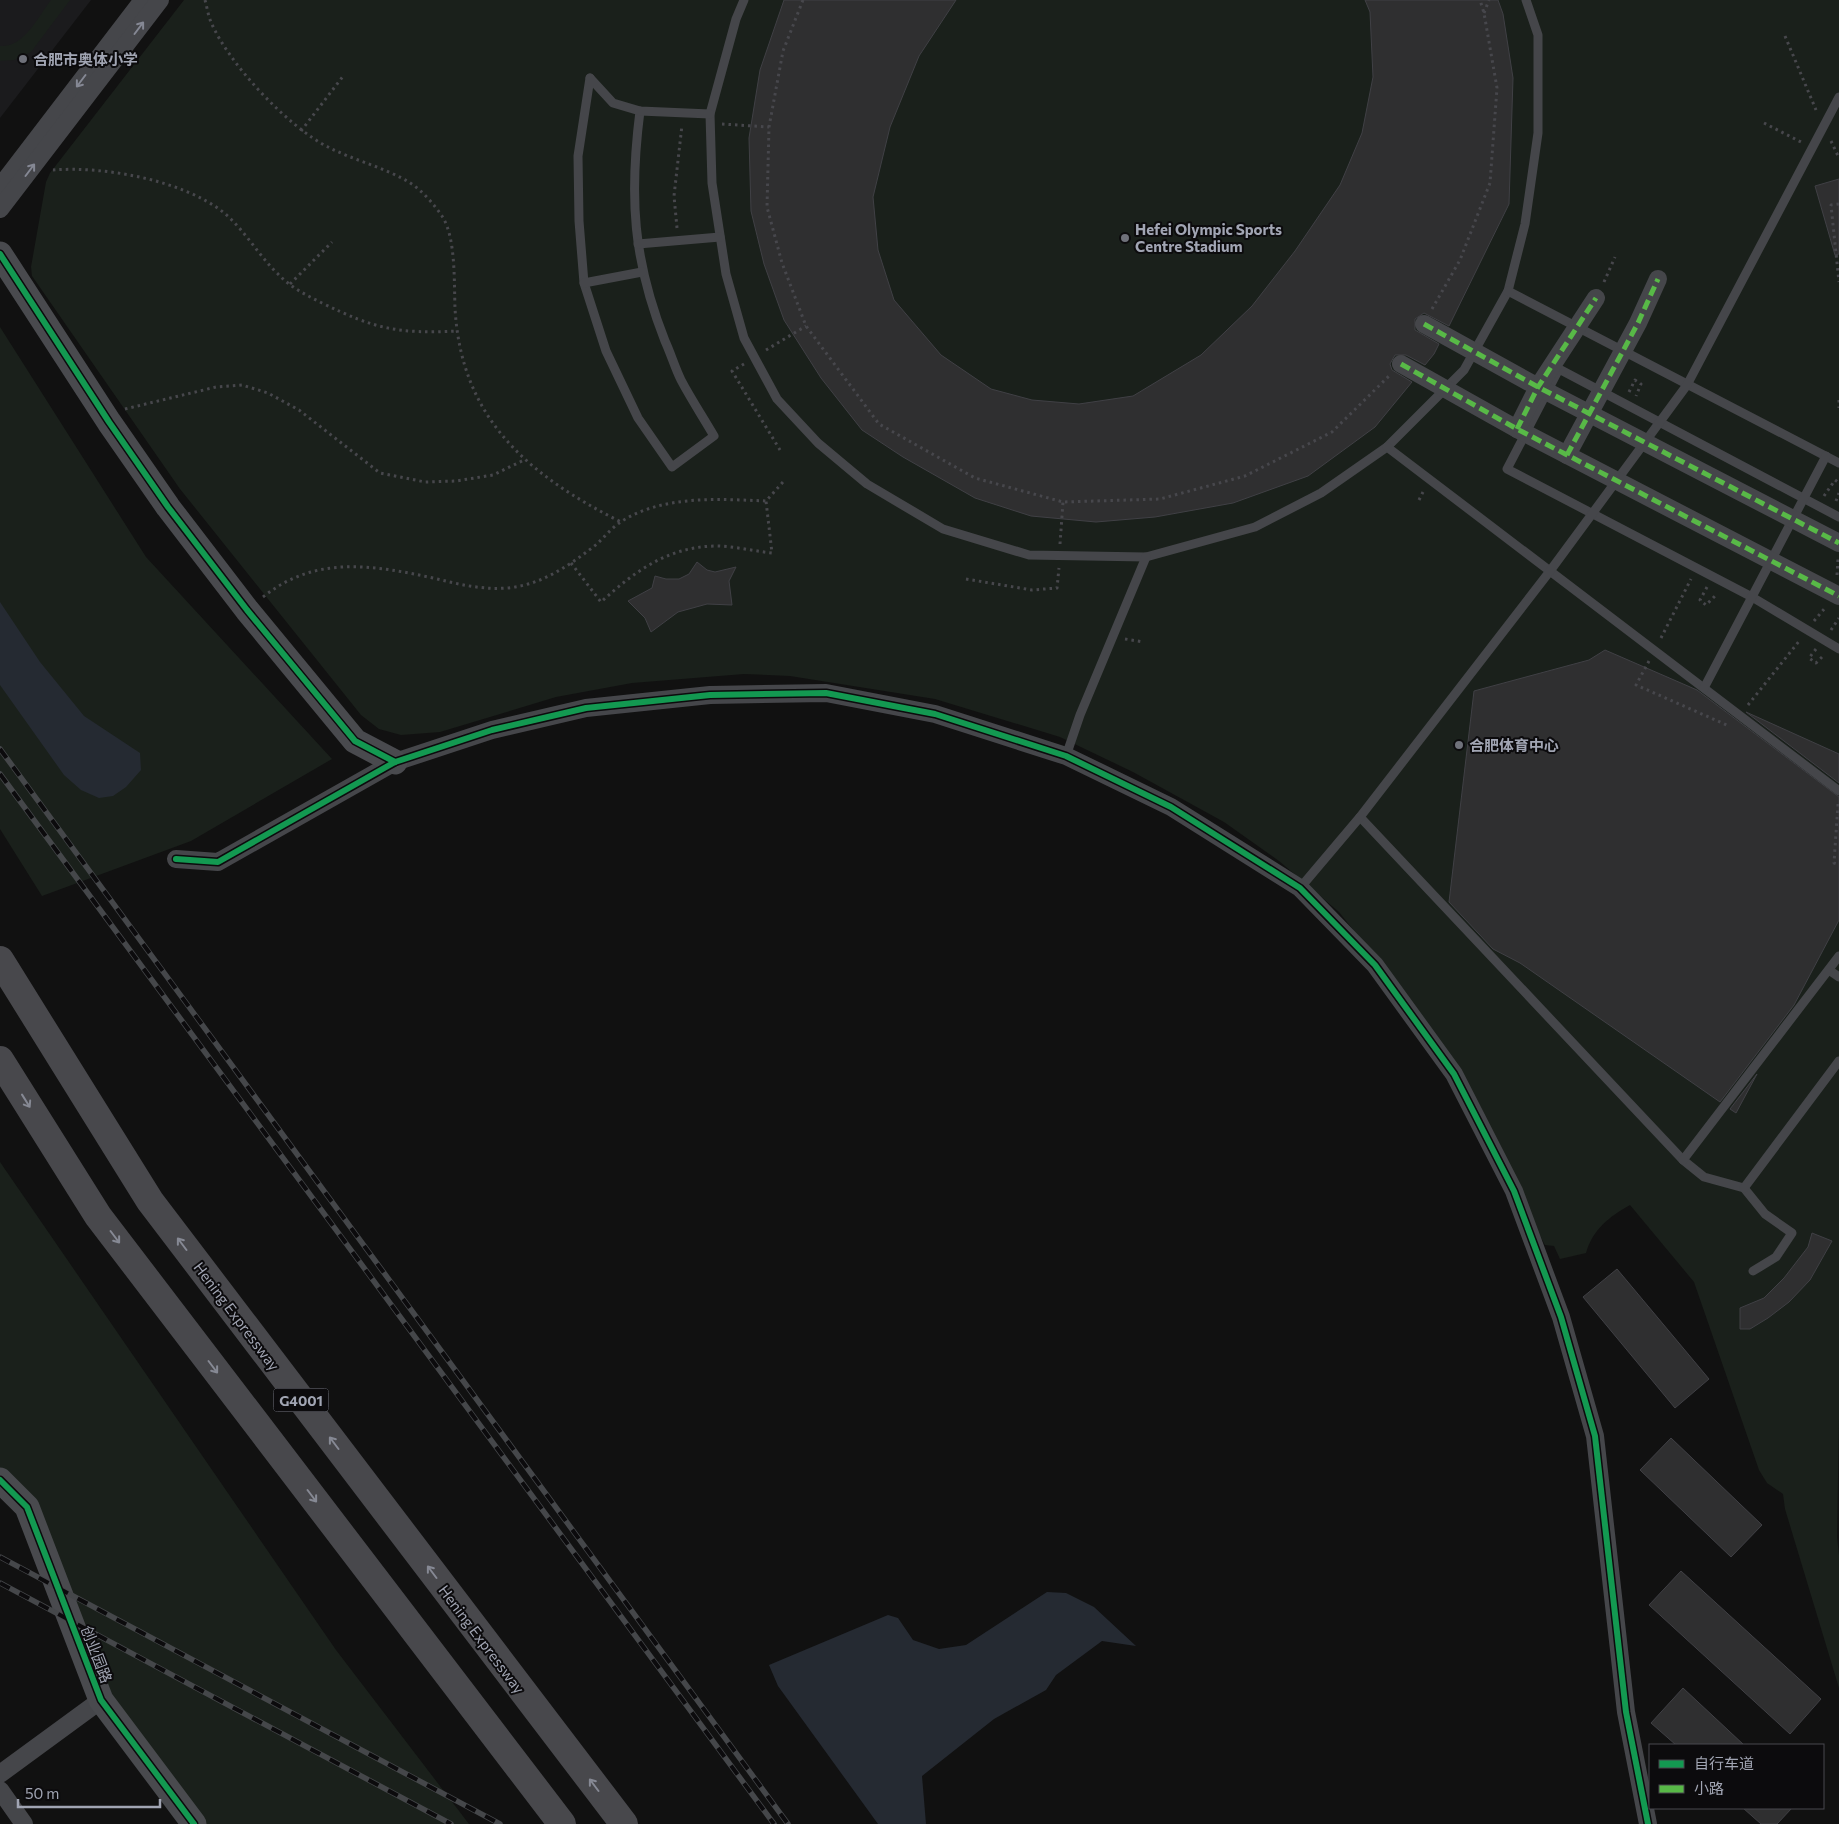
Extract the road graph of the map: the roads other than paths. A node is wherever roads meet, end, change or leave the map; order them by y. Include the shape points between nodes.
1 (142, 0) edge
2 (160, 0) edge
3 (744, 0) edge
4 (1526, 0) edge
5 (1839, 97) edge
6 (640, 111) junction
7 (710, 114) junction
8 (0, 187) edge
9 (0, 209) edge
10 (720, 237) junction
11 (638, 244) junction
12 (0, 254) edge
13 (642, 272) junction
14 (1658, 279) dead end
15 (584, 283) junction
16 (1508, 291) junction
17 (1596, 298) road end
18 (1424, 324) road end
19 (1401, 364) road end
20 (1687, 385) junction
21 (1538, 388) junction
22 (1590, 414) junction
23 (1660, 422) junction
24 (1517, 429) junction
25 (1388, 447) junction
26 (1568, 454) junction
27 (1826, 456) junction
28 (1839, 463) edge
29 (1804, 498) junction
30 (1592, 514) junction
31 (1839, 517) edge
32 (1839, 550) edge
33 (1146, 557) junction
34 (1550, 571) junction
35 (1837, 595) edge
36 (1752, 597) junction
37 (1839, 649) edge
38 (1704, 688) junction
39 (1066, 756) junction
40 (395, 762) junction
41 (1839, 791) edge
42 (1360, 817) junction
43 (176, 859) dead end
44 (1300, 888) junction
45 (1839, 956) edge
46 (0, 960) edge
47 (1829, 970) junction
48 (1839, 977) edge
49 (0, 1060) edge
50 (1839, 1061) edge
51 (1683, 1160) junction
52 (1744, 1188) junction
53 (1753, 1272) dead end
54 (0, 1480) edge
55 (101, 1700) junction
56 (0, 1774) edge
57 (0, 1790) edge
58 (24, 1824) edge
59 (194, 1824) edge
60 (562, 1824) edge
61 (624, 1824) edge
62 (1648, 1824) edge

1 -> 8 street
9 -> 2 street
3 - 7 lane via 736,18
4 - 16 lane via 1538,35 1538,133 1525,224
5 - 20 lane
6 - 7 lane
6 - 11 lane via 634,159
6 - 15 lane via 613,103 590,78 578,156
7 - 10 lane via 712,183
10 - 11 lane
10 - 33 lane via 726,274 744,338 777,399 818,443 867,484 943,529 1029,555
11 - 13 lane
12 - 40 street via 103,415 247,610 355,741
13 - 15 lane
13 - 15 lane via 680,379 714,436 672,467 638,418 606,351
14 - 22 street
16 - 20 lane
16 - 25 lane via 1464,370
17 - 21 street
18 - 21 street
19 - 24 street
20 - 23 lane
20 - 27 lane
21 - 22 street
21 - 24 street
22 - 26 street
22 - 32 street
23 - 29 lane
23 - 30 lane
23 - 30 lane via 1560,369 1506,468
24 - 26 street
25 - 33 lane via 1321,493 1255,527
25 - 34 lane
26 - 35 street
27 - 28 lane
27 - 29 lane
29 - 31 lane
29 - 36 lane
30 - 34 lane
30 - 36 lane
33 - 39 lane
34 - 38 lane
34 - 42 lane
36 - 37 lane
36 - 38 lane
38 - 41 lane
39 - 40 street via 935,714 826,693 710,695 586,708 492,730
39 - 44 street via 1171,807
40 - 43 street via 218,862
42 - 44 lane
42 - 51 lane
44 - 62 street via 1375,965 1454,1074 1514,1191 1554,1299 1595,1436 1626,1712
45 - 47 lane
61 -> 46 highway, Hening Expressway / G4001 via 150,1201
47 - 48 lane
47 - 51 lane
49 -> 60 highway, G4001 via 98,1216
50 - 52 lane
51 - 52 lane via 1704,1177
52 - 53 lane via 1765,1214 1792,1233 1776,1257
54 - 55 street, 创业园路 via 27,1508
55 - 56 street
55 - 59 street, 创业园路
57 - 58 street

